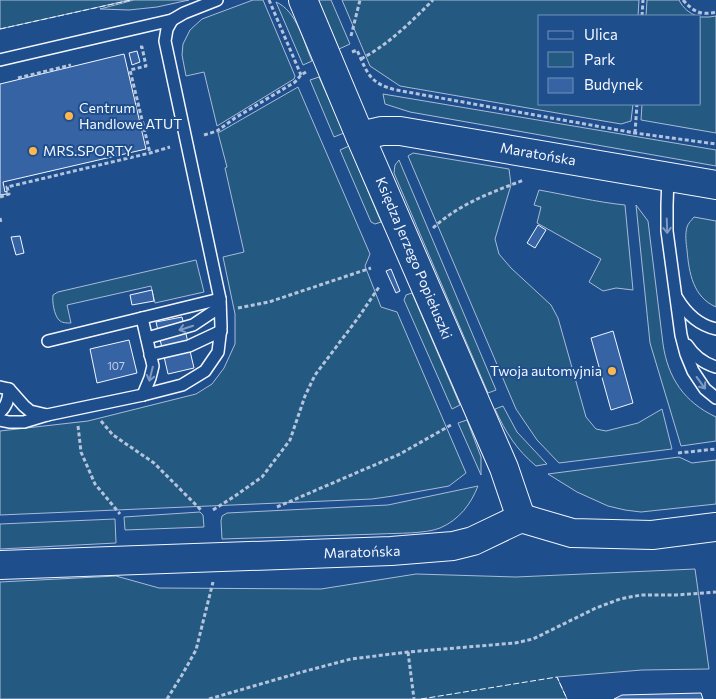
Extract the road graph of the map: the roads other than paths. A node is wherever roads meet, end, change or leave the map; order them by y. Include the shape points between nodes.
1 (217, 0) edge
2 (303, 0) edge
3 (172, 20) junction
4 (0, 60) edge
5 (360, 136) junction
6 (668, 177) junction
7 (716, 185) edge
8 (675, 294) junction
9 (220, 306) junction
10 (142, 318) junction
11 (716, 329) edge
12 (221, 332) junction
13 (681, 335) junction
14 (147, 338) junction
15 (48, 341) dead end
16 (150, 355) junction
17 (716, 367) edge
18 (4, 388) edge
19 (143, 395) junction
20 (716, 398) edge
21 (0, 412) edge
22 (47, 415) junction
23 (0, 420) edge
24 (521, 518) junction
25 (716, 527) edge
26 (0, 565) edge

1 - 3 lane
2 - 5 street, Księdza Jerzego Popiełuszki
3 - 4 lane
3 - 9 lane via 166,29 165,41
5 - 6 street, Maratońska via 382,130 400,130
5 - 24 street, Księdza Jerzego Popiełuszki via 504,468
6 - 7 street, Maratońska
6 -> 8 lane via 667,231
8 - 11 lane via 684,310 699,323
8 - 13 lane
9 - 10 lane
9 - 12 lane
9 -> 14 lane via 193,326
10 - 14 lane
10 - 15 lane
12 - 16 lane via 189,346
12 - 19 lane via 218,352 205,371 182,385
13 - 17 lane via 693,354
13 -> 20 lane via 693,372
14 - 16 lane
16 -> 19 lane via 153,366
18 - 21 lane via 9,398
18 - 22 lane via 30,411
19 - 22 lane
22 - 23 lane via 24,422
24 - 25 street via 572,533 652,535
24 - 26 street, Maratońska via 473,541 452,546

